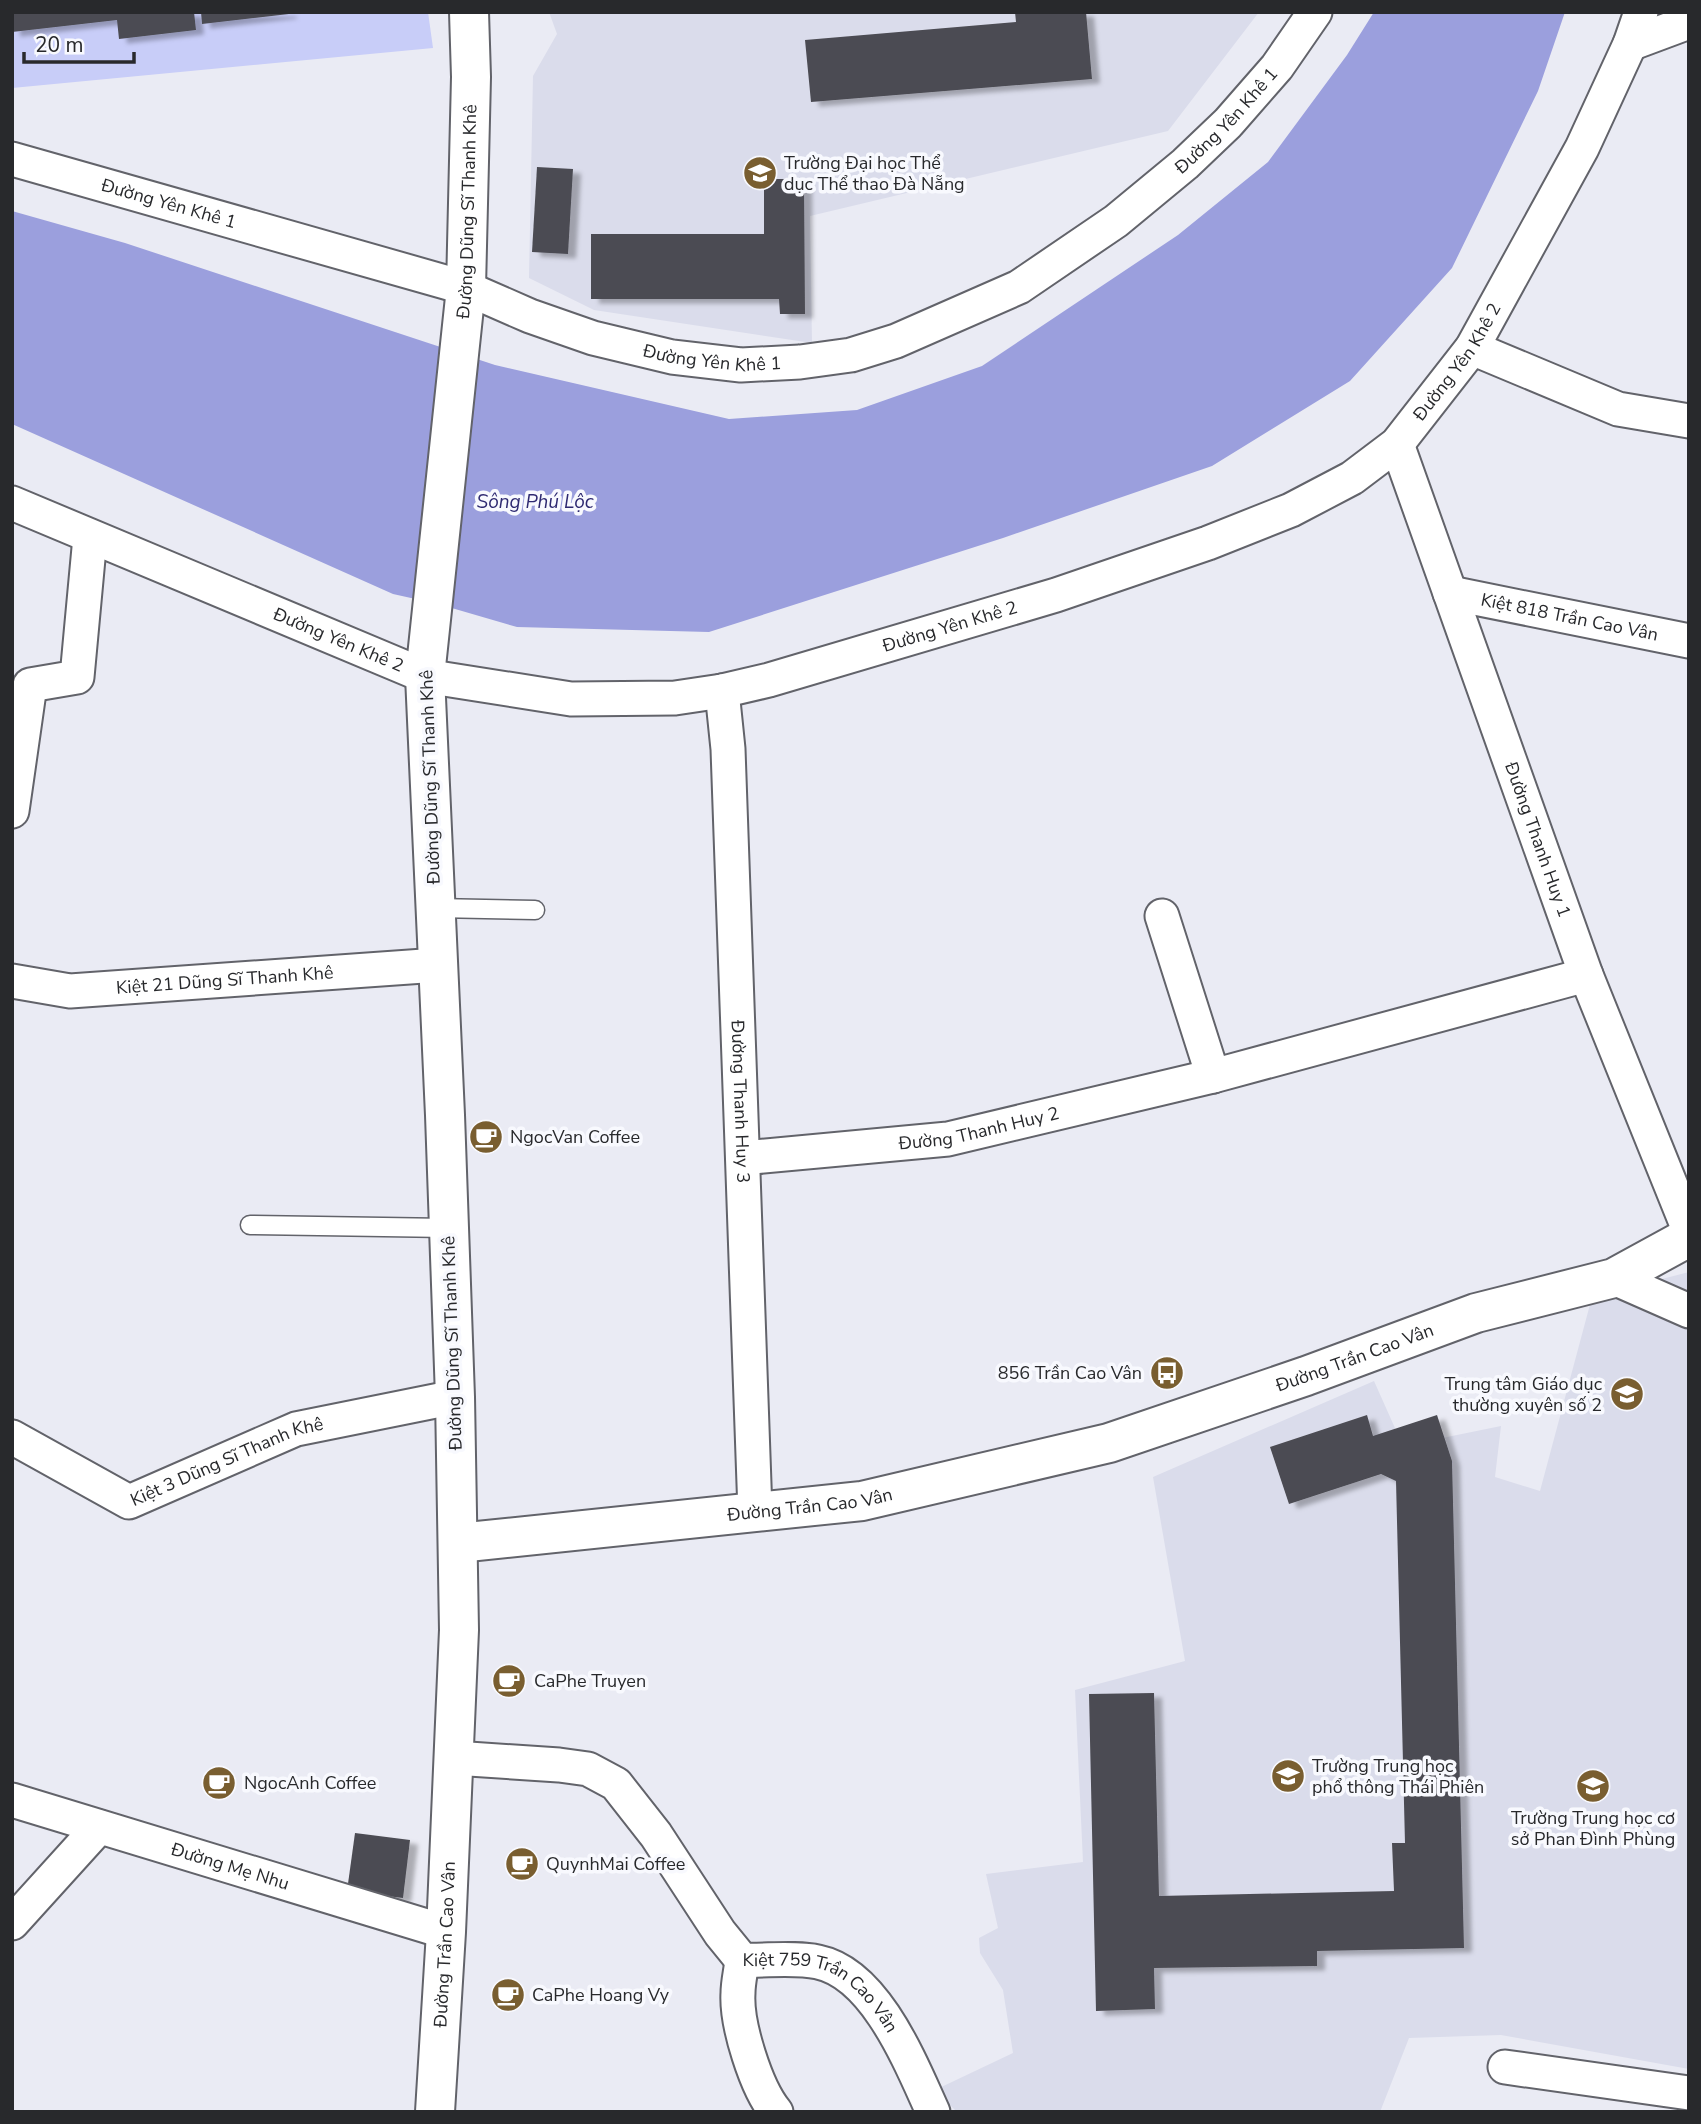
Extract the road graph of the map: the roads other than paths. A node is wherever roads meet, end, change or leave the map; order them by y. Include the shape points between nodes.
1 (469, 12) edge
2 (1315, 12) edge
3 (1640, 12) edge
4 (1689, 22) edge
5 (1630, 44) junction
6 (12, 159) edge
7 (466, 288) junction
8 (1472, 348) junction
9 (1689, 421) edge
10 (1397, 444) junction
11 (12, 503) edge
12 (90, 537) junction
13 (1450, 593) junction
14 (1689, 641) edge
15 (425, 676) junction
16 (722, 691) junction
17 (12, 811) edge
18 (435, 908) junction
19 (535, 910) dead end
20 (1162, 915) dead end
21 (438, 965) junction
22 (1586, 975) junction
23 (12, 981) edge
24 (1213, 1076) junction
25 (743, 1158) junction
26 (250, 1225) dead end
27 (448, 1228) junction
28 (1689, 1230) edge
29 (1689, 1237) edge
30 (1614, 1278) junction
31 (1689, 1311) edge
32 (454, 1397) junction
33 (12, 1437) edge
34 (755, 1512) junction
35 (458, 1543) junction
36 (454, 1758) junction
37 (12, 1800) edge
38 (99, 1827) junction
39 (12, 1923) edge
40 (446, 1932) junction
41 (742, 1960) junction
42 (1505, 2067) dead end
43 (1689, 2093) edge
44 (435, 2112) edge
45 (776, 2112) edge
46 (933, 2112) edge

1 - 7 main road, Đường Dũng Sĩ Thanh Khê
2 - 7 street, Đường Yên Khê 1 via 1277,67 1228,123 1116,221 1019,287 897,341 851,355 741,365 593,338
3 - 5 street, Đường Yên Khê 2
4 - 5 street
5 - 8 street, Đường Yên Khê 2 via 1582,148
6 - 7 street, Đường Yên Khê 1
7 - 15 main road, Đường Dũng Sĩ Thanh Khê
8 - 9 street via 1618,409
8 - 10 street, Đường Yên Khê 2
10 - 13 street, Đường Thanh Huy 1
10 - 16 street, Đường Yên Khê 2 via 1352,478 1291,510 1208,543 1056,595
11 - 12 street, Đường Yên Khê 2
12 - 15 street, Đường Yên Khê 2
12 - 17 street via 77,677 30,685
13 - 14 street, Kiệt 818 Trần Cao Vân
13 - 22 street, Đường Thanh Huy 1
15 - 16 street, Đường Yên Khê 2 via 571,699 675,698
15 - 18 main road, Đường Dũng Sĩ Thanh Khê
16 - 25 street, Đường Thanh Huy 3
18 - 19 lane
18 - 21 main road, Đường Dũng Sĩ Thanh Khê
20 - 24 street
21 - 23 street, Kiệt 21 Dũng Sĩ Thanh Khê via 71,991
21 - 27 main road, Đường Dũng Sĩ Thanh Khê
22 - 24 street, Đường Thanh Huy 2
22 - 28 street, Đường Thanh Huy 1
24 - 25 street, Đường Thanh Huy 2 via 948,1139
25 - 34 street, Đường Thanh Huy 3
26 - 27 lane
27 - 32 main road, Đường Dũng Sĩ Thanh Khê
29 - 30 main road, Đường Trần Cao Vân
30 - 31 street
30 - 34 main road, Đường Trần Cao Vân via 1476,1313 1109,1443 862,1501
32 - 33 street, Kiệt 3 Dũng Sĩ Thanh Khê via 296,1429 129,1502
32 - 35 main road, Đường Dũng Sĩ Thanh Khê
34 - 35 main road, Đường Trần Cao Vân
35 - 36 main road, Đường Trần Cao Vân
36 - 40 main road, Đường Trần Cao Vân
36 - 41 street, Kiệt 759 Trần Cao Vân via 588,1769 616,1784
37 - 38 street, Đường Mẹ Nhu
38 - 39 street
38 - 40 street, Đường Mẹ Nhu
40 - 44 main road, Đường Trần Cao Vân
41 - 45 street via 737,1994 740,2020 755,2071
41 - 46 street, Kiệt 759 Trần Cao Vân via 817,1962 838,1969 868,1996 894,2029
42 - 43 street

